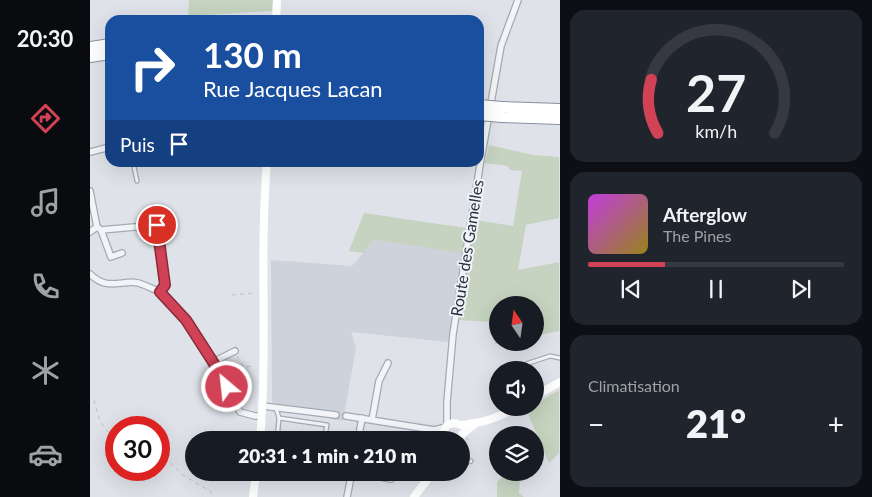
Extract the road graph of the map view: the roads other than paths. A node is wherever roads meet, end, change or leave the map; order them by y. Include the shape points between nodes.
1 (277, 0) edge
2 (518, 0) edge
3 (276, 15) edge
4 (105, 45) edge
5 (90, 47) edge
6 (105, 55) edge
7 (90, 57) edge
8 (484, 107) edge
9 (560, 109) edge
10 (502, 112) junction
11 (484, 114) edge
12 (560, 119) edge
13 (484, 143) edge
14 (105, 148) edge
15 (90, 152) edge
16 (134, 167) edge
17 (267, 167) edge
18 (480, 167) edge
19 (137, 182) dead end
20 (90, 191) edge
21 (161, 218) dead end
22 (157, 225) junction
23 (99, 228) junction
24 (90, 232) edge
25 (122, 253) dead end
26 (90, 274) edge
27 (160, 292) junction
28 (234, 351) road end
29 (560, 358) edge
30 (535, 361) edge
31 (213, 362) junction
32 (388, 363) dead end
33 (560, 382) edge
34 (544, 391) edge
35 (263, 406) junction
36 (276, 407) junction
37 (447, 410) junction
38 (336, 415) dead end
39 (262, 416) junction
40 (346, 416) dead end
41 (496, 416) edge
42 (279, 418) junction
43 (362, 418) junction
44 (372, 420) junction
45 (476, 423) junction
46 (458, 424) junction
47 (261, 431) edge
48 (278, 431) edge
49 (326, 431) edge
50 (360, 431) edge
51 (437, 431) edge
52 (447, 431) edge
53 (448, 431) edge
54 (463, 431) edge
55 (467, 431) edge
56 (255, 481) edge
57 (351, 481) edge
58 (426, 481) edge
59 (253, 497) edge
60 (347, 497) edge
61 (414, 497) edge

1 - 3 main road
2 - 13 street, Route des Gamelles via 502,46
4 - 5 highway
6 - 7 highway
8 - 10 highway, bridge
9 - 10 highway
10 - 11 highway, bridge
10 - 12 highway
14 - 15 street
16 - 19 lane
17 - 35 main road via 263,231
18 - 37 street, Route des Gamelles via 453,334
20 - 23 street
21 - 22 lane
22 - 23 street
22 - 27 street via 165,285
23 - 24 street
23 - 25 street via 111,257
26 - 27 street via 102,283 135,282
27 - 31 street via 186,320
28 - 31 street
29 - 30 lane via 550,356
31 - 39 street via 240,412
32 - 44 street via 379,381
33 - 34 main road
35 - 36 street
35 - 39 main road
36 - 38 street
36 - 42 lane
37 - 46 street
37 - 52 street, Route des Gamelles
39 - 47 main road
40 - 43 street
41 - 45 main road
42 - 48 lane
42 - 49 lane via 327,425
43 - 44 street
43 - 50 street
44 - 51 street
45 - 46 main road
45 - 55 main road
46 - 53 main road via 450,424
46 - 54 main road
56 - 59 main road
57 - 60 street
58 - 61 main road

